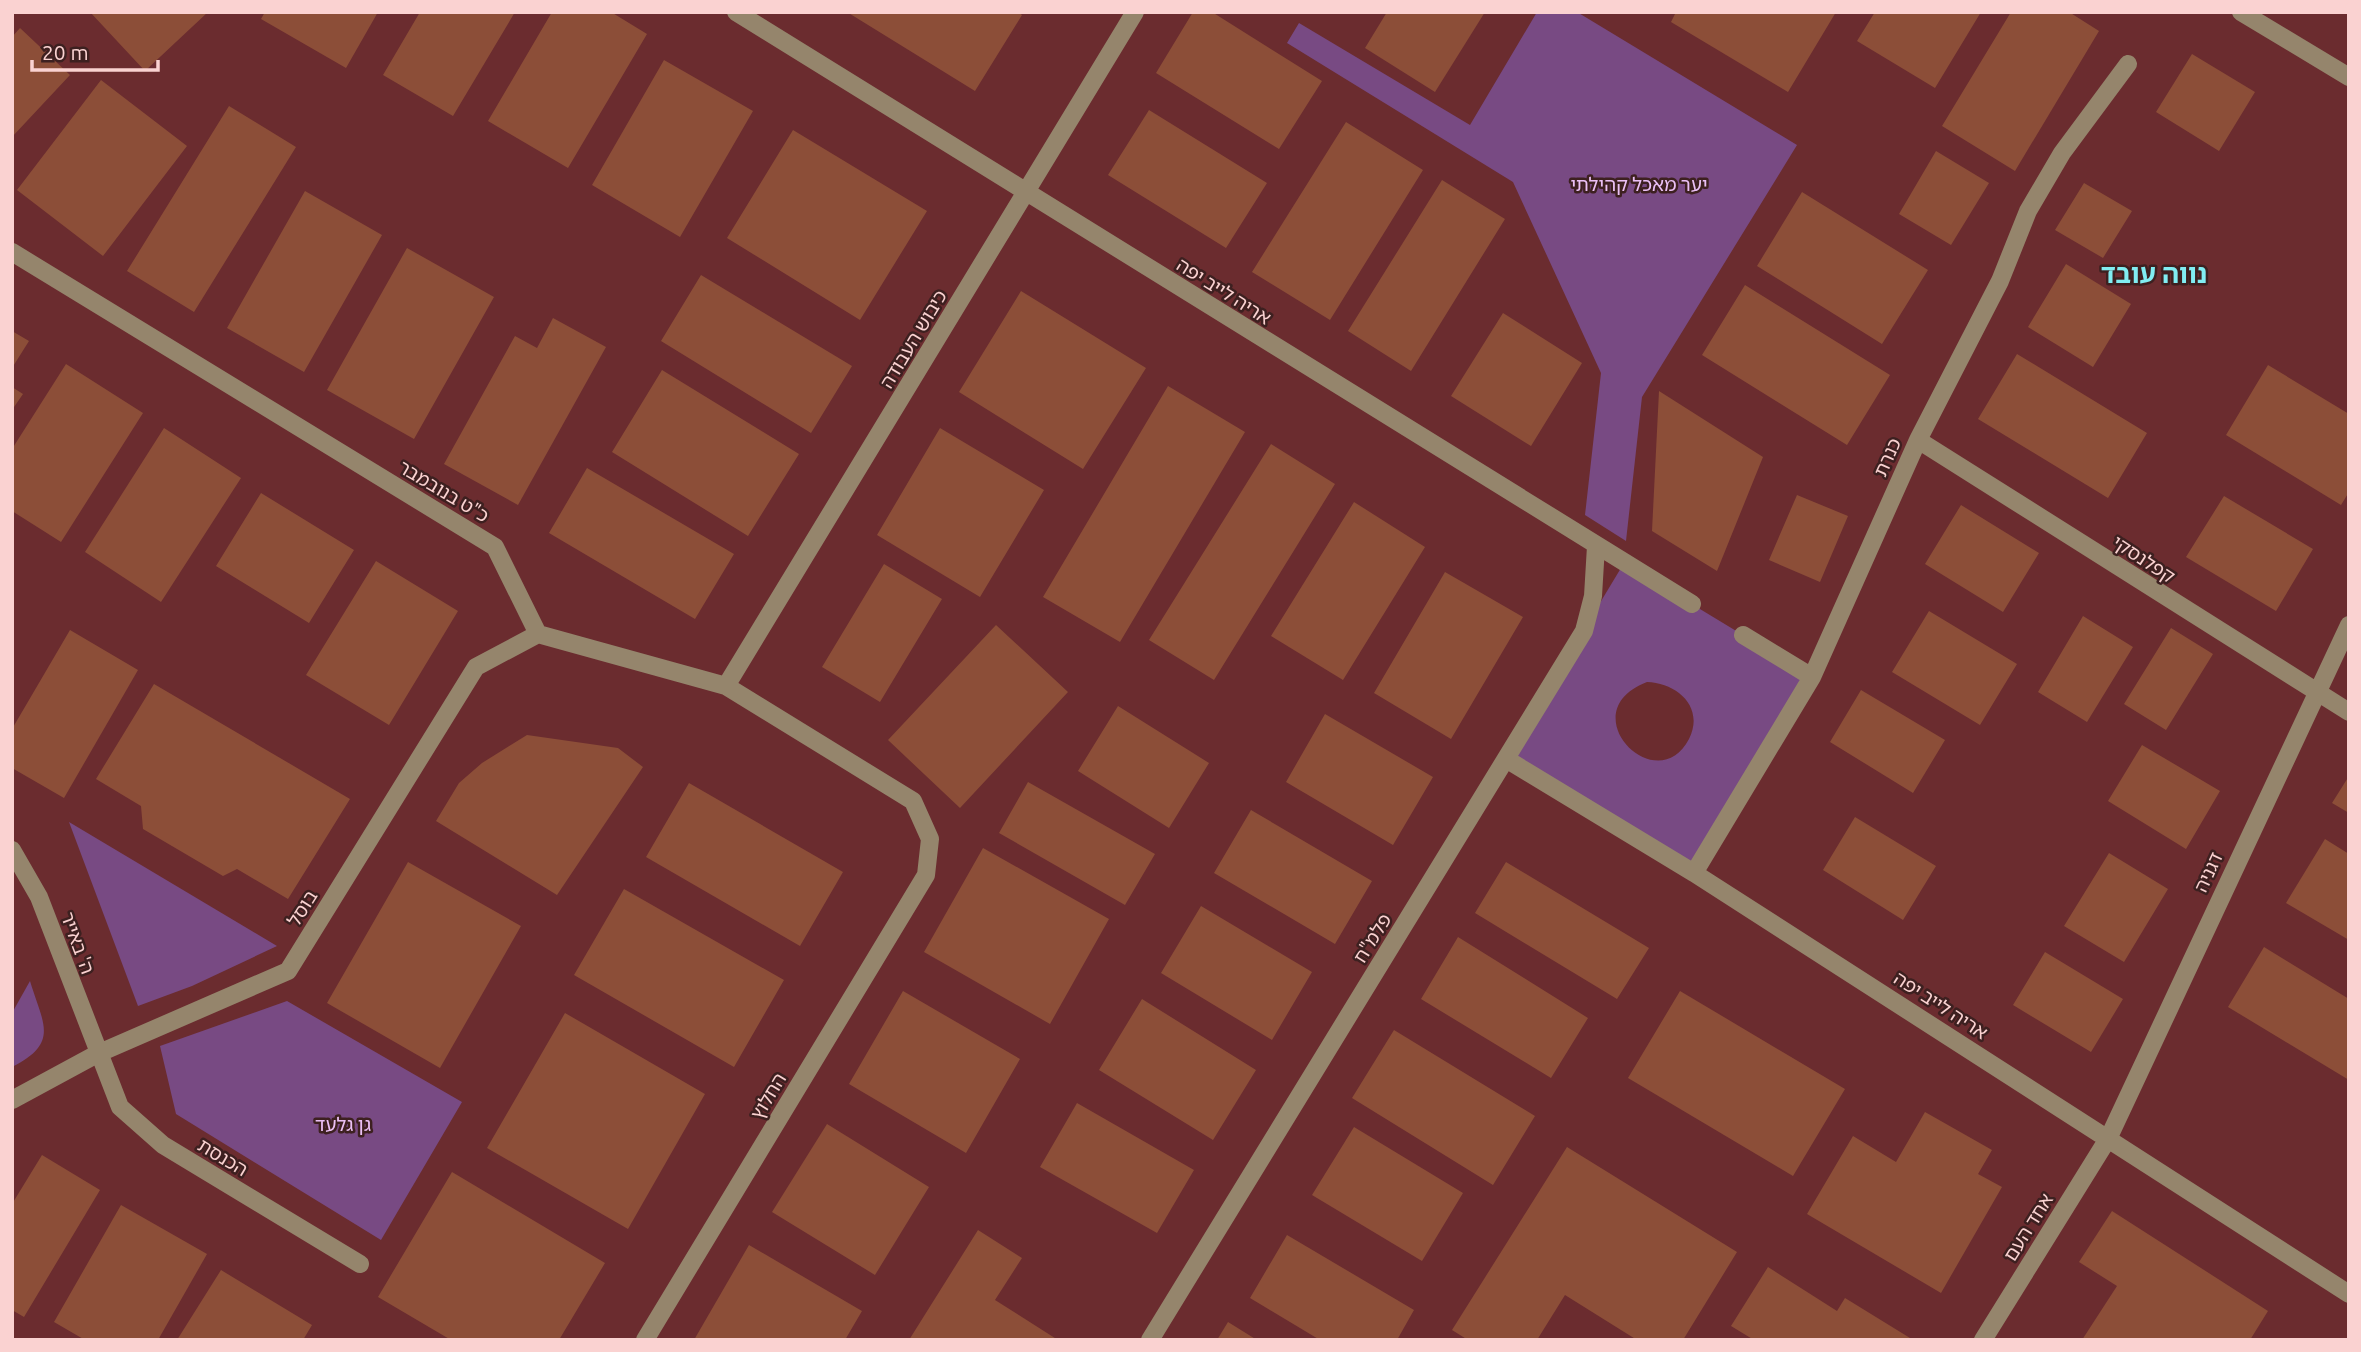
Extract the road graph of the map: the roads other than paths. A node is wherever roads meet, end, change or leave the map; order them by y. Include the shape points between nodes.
1 (736, 12) edge
2 (1135, 12) edge
3 (2241, 12) edge
4 (2128, 64) dead end
5 (2349, 77) edge
6 (1026, 193) junction
7 (12, 252) edge
8 (1918, 440) junction
9 (1596, 547) junction
10 (1692, 604) dead end
11 (2349, 625) edge
12 (538, 634) junction
13 (1743, 635) dead end
14 (1812, 677) junction
15 (726, 687) junction
16 (2315, 693) junction
17 (2349, 712) edge
18 (1506, 759) junction
19 (12, 850) edge
20 (1694, 873) junction
21 (97, 1054) junction
22 (12, 1100) edge
23 (2109, 1137) junction
24 (360, 1264) dead end
25 (2349, 1294) edge
26 (645, 1340) edge
27 (1150, 1340) edge
28 (1983, 1340) edge

1 - 6 street, אריה לייב יפה
2 - 6 street, כיבוש העבודה
3 - 5 street
4 - 8 street, כנרת via 2062,153 2028,211 2000,281
6 - 9 street, אריה לייב יפה
6 - 15 street, כיבוש העבודה
7 - 12 street, כ"ט בנובמבר via 495,547
8 - 14 street, כנרת
8 - 16 street, קפלנסקי
9 - 10 street, אריה לייב יפה
9 - 18 street, פלמ"ח via 1593,596 1584,631
11 - 16 street, דגניה
12 - 15 street
12 - 21 street, בוסל via 476,667 288,971
13 - 14 street
14 - 20 street, כנרת
15 - 26 street, החלוץ via 913,801 930,839 926,875
16 - 17 street, קפלנסקי
16 - 23 street, דגניה
18 - 20 street, אריה לייב יפה
18 - 27 street, פלמ"ח
19 - 21 street, ה' באייר via 39,897
20 - 23 street, אריה לייב יפה
21 - 22 street, בוסל
21 - 24 street, הכנסת via 120,1107 163,1145
23 - 25 street, אריה לייב יפה
23 - 28 street, אחד העם

